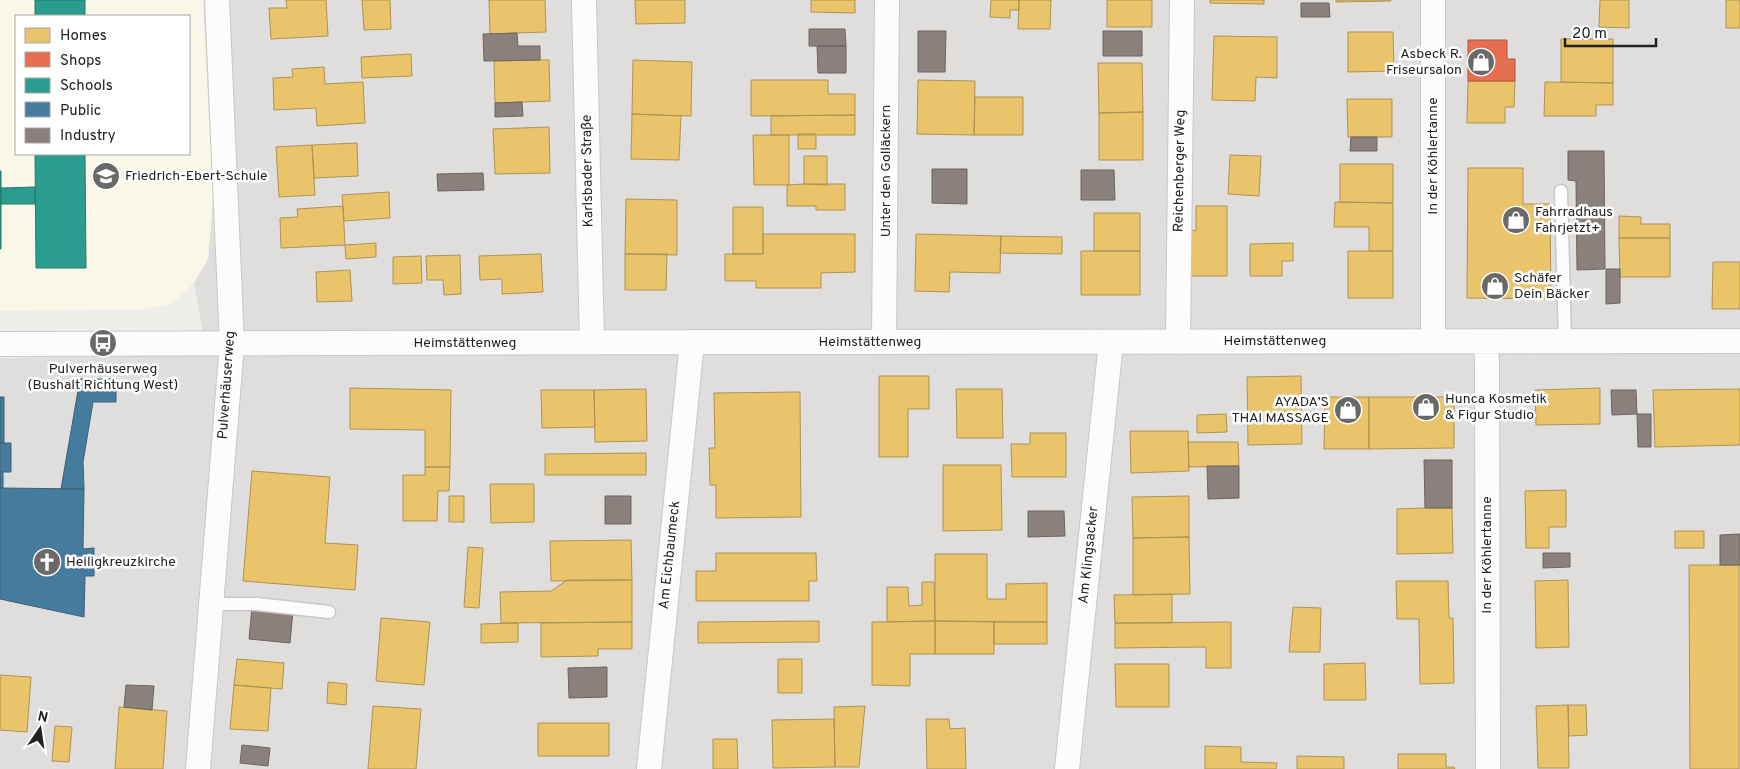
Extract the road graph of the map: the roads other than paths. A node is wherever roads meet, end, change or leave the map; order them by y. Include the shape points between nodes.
1 (217, 0) edge
2 (584, 0) edge
3 (887, 0) edge
4 (1182, 0) edge
5 (1433, 0) edge
6 (1561, 191) dead end
7 (1433, 341) junction
8 (1565, 341) junction
9 (1740, 341) edge
10 (592, 342) junction
11 (692, 342) junction
12 (884, 342) junction
13 (1111, 342) junction
14 (1178, 342) junction
15 (1486, 342) junction
16 (232, 343) junction
17 (0, 344) edge
18 (211, 604) junction
19 (329, 612) dead end
20 (198, 769) edge
21 (649, 769) edge
22 (1068, 769) edge
23 (1488, 769) edge

1 - 16 street, Pulverhäuserweg
2 - 10 street, Karlsbader Straße
3 - 12 street, Unter den Golläckern
4 - 14 street, Reichenberger Weg
5 - 7 street, In der Köhlertanne
6 - 8 lane
7 - 14 street, Heimstättenweg
7 - 15 street, Heimstättenweg
8 - 9 street, Heimstättenweg
8 - 15 street, Heimstättenweg
10 - 11 street, Heimstättenweg
10 - 16 street, Heimstättenweg
11 - 12 street, Heimstättenweg
11 - 21 street, Am Eichbaumeck
12 - 13 street, Heimstättenweg
13 - 14 street, Heimstättenweg
13 - 22 street, Am Klingsacker
15 - 23 street, In der Köhlertanne
16 - 17 street, Heimstättenweg
16 - 18 street, Pulverhäuserweg
18 - 19 lane via 257,604
18 - 20 street, Pulverhäuserweg

